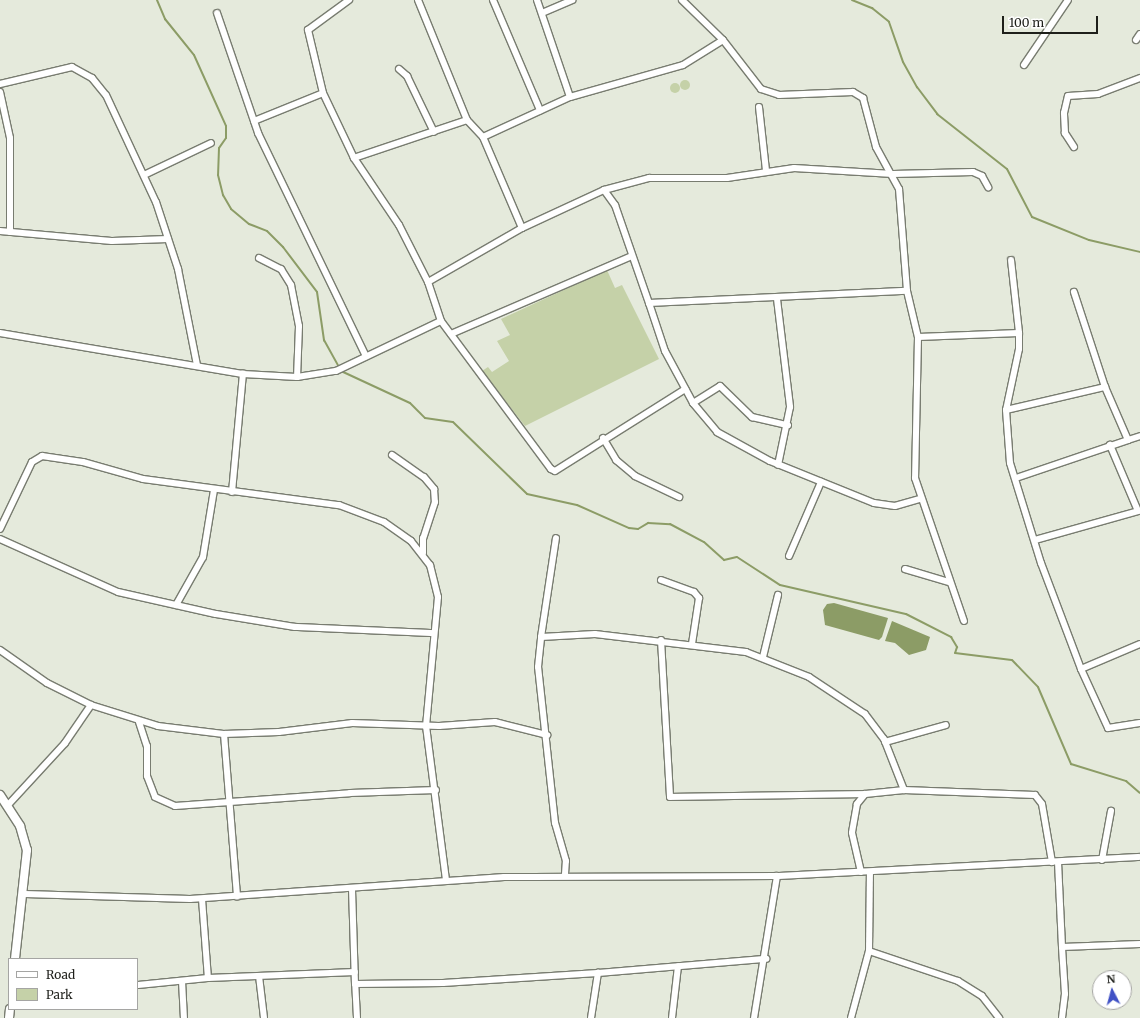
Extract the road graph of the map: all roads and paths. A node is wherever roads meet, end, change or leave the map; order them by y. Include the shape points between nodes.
1 (349, 0) edge
2 (418, 0) edge
3 (493, 0) edge
4 (537, 0) edge
5 (572, 0) edge
6 (682, 0) edge
7 (1068, 0) edge
8 (542, 12) junction
9 (217, 13) dead end
10 (724, 40) junction
11 (1024, 65) dead end
12 (399, 69) dead end
13 (1140, 78) edge
14 (0, 84) edge
15 (0, 92) edge
16 (324, 93) junction
17 (570, 97) junction
18 (759, 108) dead end
19 (540, 110) junction
20 (467, 120) junction
21 (254, 121) junction
22 (434, 132) junction
23 (483, 137) junction
24 (211, 143) dead end
25 (1074, 147) dead end
26 (354, 158) junction
27 (766, 170) junction
28 (893, 174) junction
29 (144, 175) junction
30 (988, 187) dead end
31 (604, 190) junction
32 (522, 228) junction
33 (0, 231) edge
34 (10, 232) junction
35 (168, 239) junction
36 (630, 257) junction
37 (259, 258) dead end
38 (1011, 260) dead end
39 (428, 282) junction
40 (906, 291) junction
41 (1074, 292) dead end
42 (777, 299) junction
43 (649, 303) junction
44 (441, 321) junction
45 (0, 333) edge
46 (1018, 333) junction
47 (451, 334) junction
48 (918, 337) junction
49 (366, 356) junction
50 (196, 365) junction
51 (243, 374) junction
52 (297, 377) junction
53 (1105, 387) junction
54 (685, 389) junction
55 (693, 403) junction
56 (1006, 410) junction
57 (788, 425) junction
58 (1140, 436) edge
59 (603, 438) junction
60 (1128, 440) junction
61 (1110, 445) junction
62 (392, 455) dead end
63 (778, 465) junction
64 (1016, 478) junction
65 (821, 482) junction
66 (214, 490) junction
67 (232, 492) junction
68 (679, 497) dead end
69 (919, 499) junction
70 (1139, 510) edge
71 (2, 521) edge
72 (0, 529) edge
73 (556, 538) dead end
74 (0, 539) edge
75 (1035, 540) junction
76 (423, 553) junction
77 (789, 556) dead end
78 (905, 569) dead end
79 (661, 580) dead end
80 (949, 582) junction
81 (778, 594) dead end
82 (176, 605) junction
83 (964, 621) dead end
84 (433, 633) junction
85 (541, 637) junction
86 (661, 640) junction
87 (692, 644) junction
88 (1140, 644) edge
89 (0, 650) edge
90 (763, 657) junction
91 (1081, 669) junction
92 (91, 705) junction
93 (139, 722) junction
94 (1140, 723) edge
95 (946, 725) dead end
96 (426, 726) junction
97 (224, 734) junction
98 (547, 735) junction
99 (885, 742) junction
100 (436, 790) junction
101 (904, 790) junction
102 (865, 794) junction
103 (0, 795) edge
104 (230, 802) junction
105 (8, 805) junction
106 (1111, 811) dead end
107 (1140, 857) edge
108 (1102, 860) junction
109 (1055, 862) junction
110 (861, 872) junction
111 (870, 873) junction
112 (565, 874) junction
113 (778, 876) junction
114 (446, 880) junction
115 (352, 889) junction
116 (25, 894) junction
117 (237, 896) junction
118 (202, 899) junction
119 (1140, 944) edge
120 (1062, 948) junction
121 (869, 951) junction
122 (15, 958) edge
123 (766, 959) junction
124 (678, 966) junction
125 (355, 972) junction
126 (598, 972) junction
127 (258, 976) junction
128 (208, 978) junction
129 (182, 981) junction
130 (355, 984) junction
131 (138, 985) edge
132 (184, 1018) edge
133 (264, 1018) edge
134 (357, 1018) edge
135 (591, 1018) edge
136 (672, 1018) edge
137 (754, 1018) edge
138 (851, 1018) edge
139 (999, 1018) edge
140 (1062, 1018) edge

1 - 16 street via 308,30
2 - 20 street
3 - 19 street
4 - 8 street
5 - 8 street
6 - 10 street
7 - 11 street
8 - 17 street
9 - 21 street
10 - 17 street via 670,70
10 - 28 street via 755,84 769,93 860,94 876,147
12 - 22 street via 407,76
13 - 25 street via 1098,94 1068,96 1064,113 1065,133
14 - 29 street via 72,67 82,70 106,96
15 - 34 street via 10,138
16 - 21 street
16 - 26 street
17 - 19 street
18 - 27 street
19 - 23 street
20 - 22 street
20 - 23 street
21 - 49 street
22 - 26 street
23 - 32 street
24 - 29 street
26 - 39 street via 399,225
27 - 28 street via 794,168
27 - 31 street via 727,178 650,178
28 - 30 street via 973,172 982,176
28 - 40 street via 901,206
29 - 35 street
31 - 32 street
31 - 36 street via 614,204
32 - 39 street
33 - 34 street
34 - 35 street via 112,241
35 - 50 street via 184,289
36 - 43 street
36 - 47 street
37 - 52 street via 281,269 291,285 299,326
38 - 46 street
39 - 44 street
40 - 42 street via 838,291
40 - 48 street
41 - 53 street
42 - 43 street
42 - 57 street via 789,384
43 - 54 street via 665,352
44 - 47 street
44 - 49 street
45 - 50 street
46 - 48 street
46 - 56 street via 1019,349
47 - 59 street via 551,469 560,469
48 - 69 street via 913,459
49 - 52 street via 336,371
50 - 51 street
51 - 52 street
51 - 67 street
53 - 56 street
53 - 60 street
54 - 55 street
54 - 59 street
55 - 57 street via 720,386 752,417
55 - 63 street via 717,432
56 - 64 street via 1008,451
57 - 63 street
58 - 60 street
59 - 68 street via 616,460 634,476
60 - 61 street
61 - 64 street
61 - 70 street
62 - 76 street via 434,489 435,502 423,538
63 - 65 street
64 - 75 street
65 - 69 street via 888,506
65 - 77 street
66 - 67 street
66 - 71 street via 143,479 83,462 42,456 32,462
66 - 82 street via 203,557
67 - 76 street via 351,508 396,530
69 - 80 street
70 - 75 street
71 - 72 street
73 - 85 street
74 - 82 street via 118,592
75 - 91 street
76 - 84 street via 438,598
78 - 80 street
79 - 87 street via 694,592 699,598
80 - 83 street
81 - 90 street
82 - 84 street via 295,627
84 - 96 street
85 - 86 street via 595,634
85 - 98 street via 538,667
86 - 87 street
86 - 102 street via 670,798
87 - 90 street
88 - 91 street
89 - 92 street via 47,683
90 - 99 street via 849,700 875,725
91 - 94 street via 1108,728
92 - 93 street
92 - 105 street via 65,743
93 - 97 street
93 - 104 street via 147,746 147,776 155,797 175,806
95 - 99 street
96 - 97 street via 352,723 279,732
96 - 98 street via 494,722
96 - 100 street
97 - 104 street
98 - 112 street via 555,823 566,861
99 - 101 street
100 - 104 street
100 - 114 street
101 - 102 street
101 - 109 street via 1035,795 1042,804
102 - 110 street via 852,823
103 - 105 main road
104 - 117 street
105 - 116 main road via 20,826 27,850
106 - 108 street
107 - 108 street
108 - 109 street
109 - 111 street
109 - 120 street
110 - 111 street
110 - 113 street
111 - 121 street
112 - 113 street
112 - 114 street
113 - 123 street
114 - 115 street
115 - 117 street
115 - 125 street
116 - 118 street
116 - 122 main road
117 - 118 street
118 - 128 street
119 - 120 street
120 - 140 street via 1065,994
121 - 138 street
121 - 139 street via 958,981 982,996
123 - 124 street
123 - 137 street
124 - 126 street
124 - 136 street
125 - 127 street
125 - 130 street
126 - 130 street via 443,983
126 - 135 street
127 - 128 street
127 - 133 street
128 - 129 street
129 - 131 street
129 - 132 street
130 - 134 street

